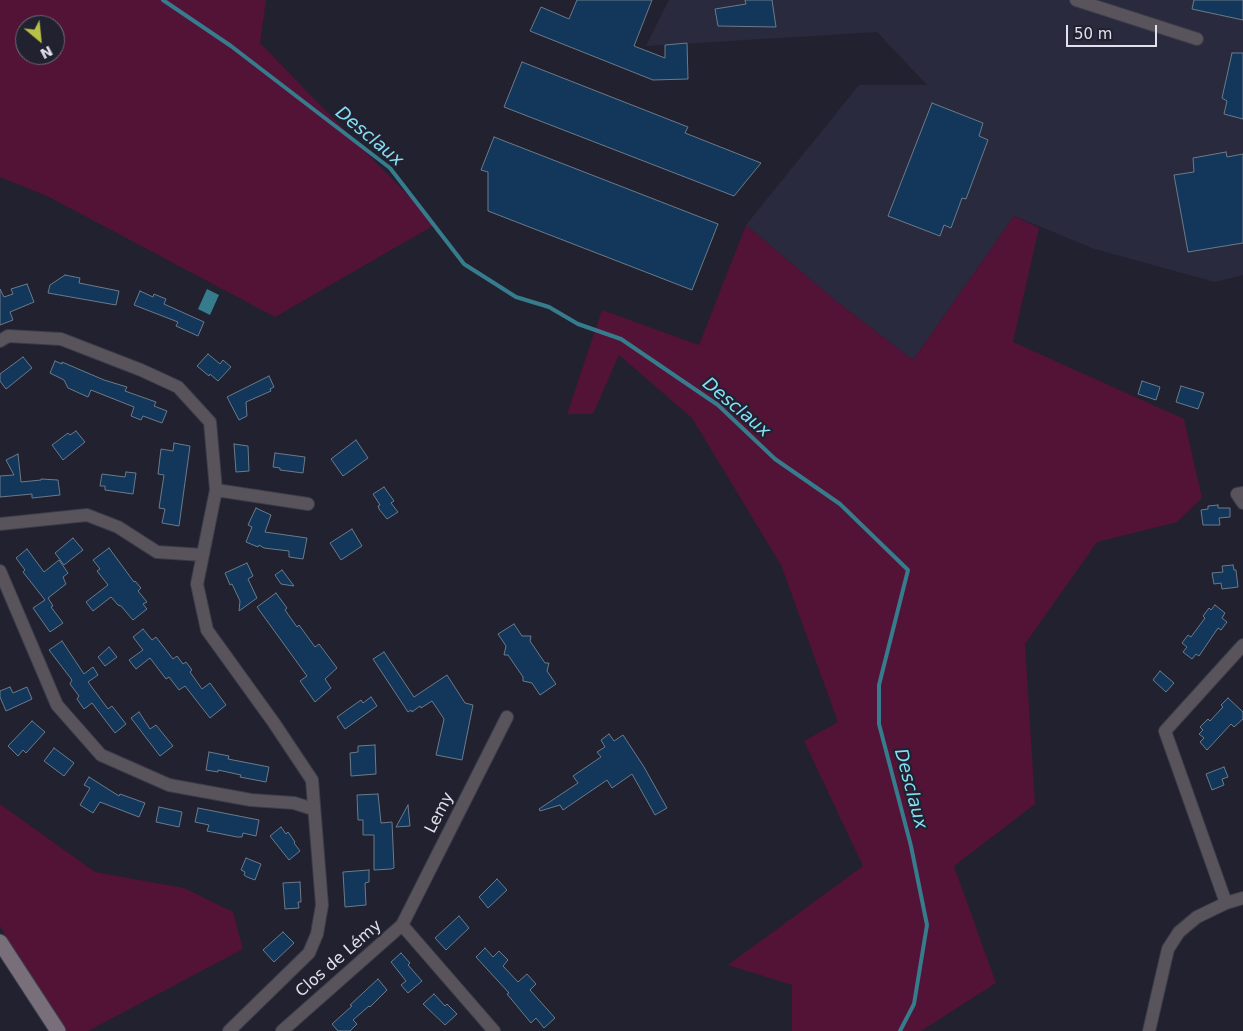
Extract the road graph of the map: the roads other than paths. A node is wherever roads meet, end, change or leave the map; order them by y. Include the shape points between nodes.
1 (1076, 0) edge
2 (1197, 39) dead end
3 (0, 341) edge
4 (216, 490) junction
5 (308, 504) dead end
6 (0, 524) edge
7 (203, 555) junction
8 (0, 571) edge
9 (1243, 645) edge
10 (507, 717) dead end
11 (313, 809) junction
12 (1243, 898) edge
13 (1226, 903) junction
14 (402, 925) junction
15 (0, 942) edge
16 (58, 1031) edge
17 (229, 1031) edge
18 (282, 1031) edge
19 (494, 1031) edge
20 (1150, 1031) edge

1 - 2 street
3 - 4 street via 8,336 61,339 178,387 210,422
4 - 5 street
4 - 7 street
6 - 7 street via 87,515 118,527 157,552
7 - 11 street via 197,584 208,630 312,780
8 - 11 street via 57,705 101,755 169,785 251,800 294,803
9 - 13 street via 1165,732
10 - 14 street, Lemy
11 - 17 street via 322,905 317,934 309,953
12 - 13 street
13 - 20 street via 1197,917 1178,932 1168,950
14 - 18 street, Clos de Lémy
14 - 19 street, Clos de Lémy
15 - 16 street

